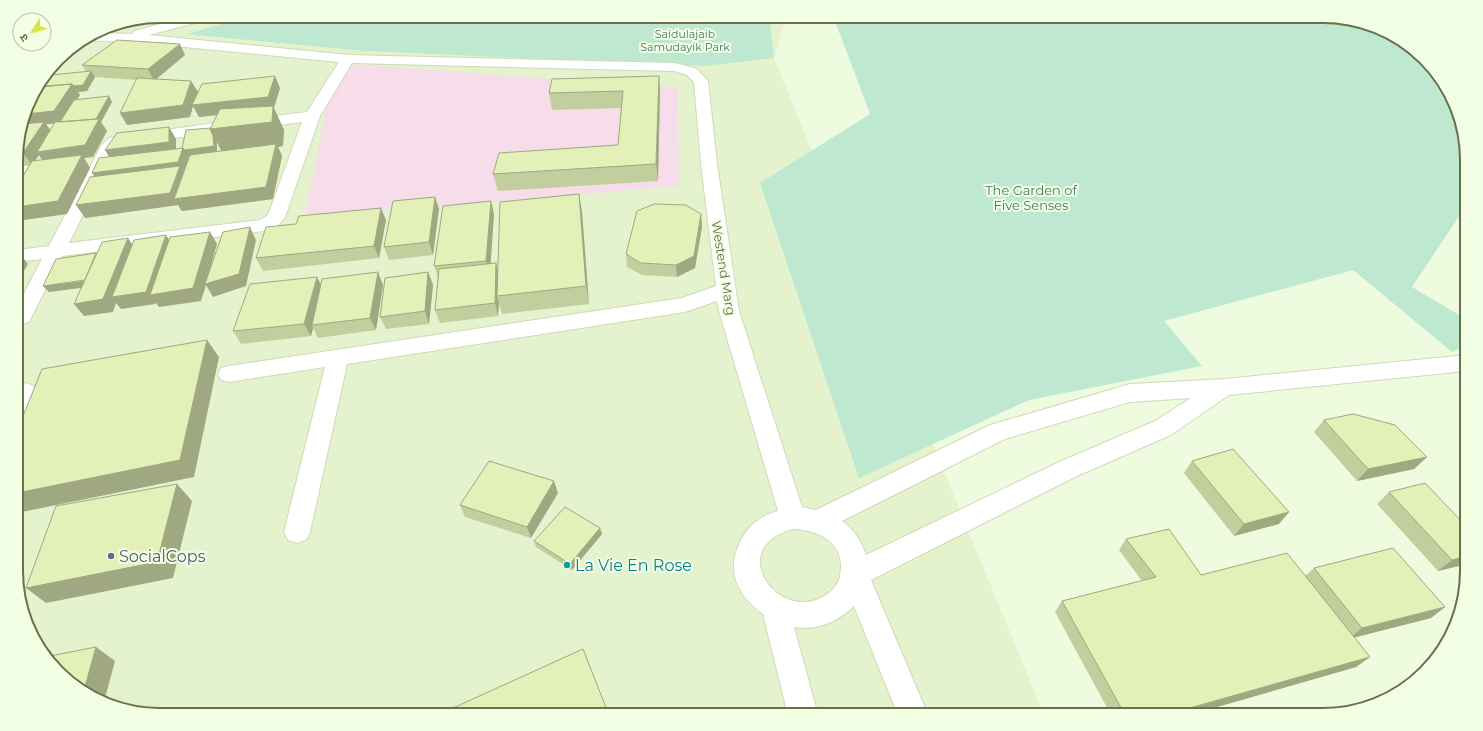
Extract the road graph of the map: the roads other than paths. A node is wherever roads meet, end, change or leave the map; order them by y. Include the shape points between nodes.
1 (180, 23) edge
2 (99, 37) edge
3 (124, 38) junction
4 (348, 59) junction
5 (312, 116) junction
6 (85, 164) junction
7 (23, 171) edge
8 (56, 251) junction
9 (23, 255) edge
10 (726, 290) junction
11 (23, 315) edge
12 (338, 357) junction
13 (1460, 364) edge
14 (229, 374) dead end
15 (1225, 387) junction
16 (806, 520) junction
17 (297, 532) dead end
18 (855, 574) junction
19 (775, 608) junction
20 (801, 708) edge
21 (910, 708) edge

1 - 3 street
2 - 3 street
3 - 4 street
4 - 5 street
4 - 10 street, Westend Marg via 675,67 692,72 701,81 708,164
5 - 6 street via 115,141
5 - 8 street via 276,217 264,226
6 - 7 street
6 - 8 street
8 - 9 street
8 - 11 street
10 - 12 street via 685,305
10 - 16 street, Westend Marg via 729,311 775,454
12 - 14 street
12 - 17 street
13 - 15 street
15 - 16 street via 1130,393 998,432
15 - 18 street via 1162,428 1068,469
16 - 18 street via 830,526 839,533 852,552
16 - 19 street via 770,525 760,533 748,553 749,578 763,600
18 - 19 street via 852,587 844,599 820,613 790,614
18 - 21 street
19 - 20 street

